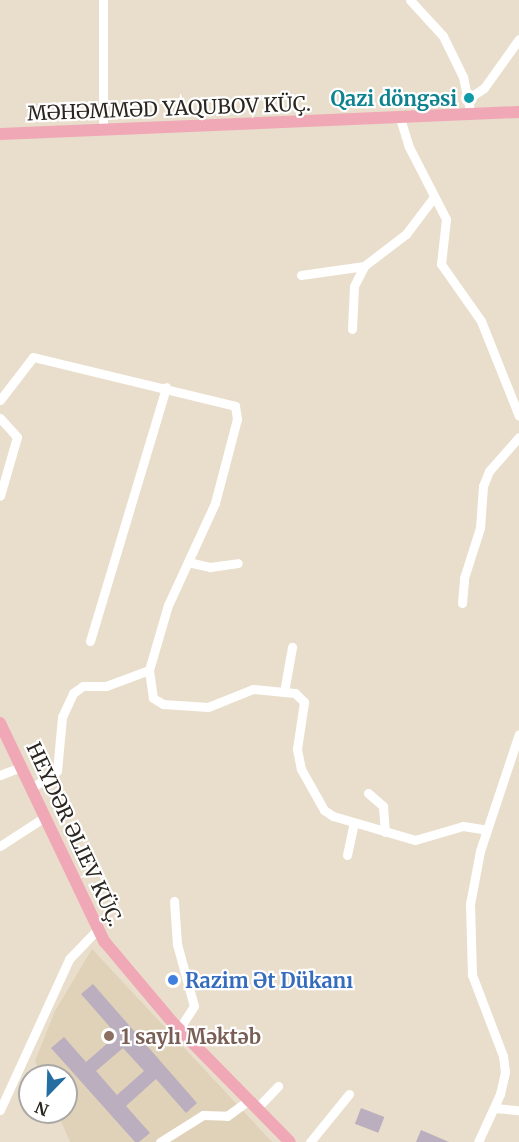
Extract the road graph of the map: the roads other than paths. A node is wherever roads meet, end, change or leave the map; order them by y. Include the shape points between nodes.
1 (103, 0) edge
2 (410, 0) edge
3 (519, 39) edge
4 (469, 98) junction
5 (519, 112) edge
6 (471, 114) junction
7 (400, 118) junction
8 (103, 129) junction
9 (0, 134) edge
10 (434, 197) junction
11 (364, 266) junction
12 (300, 275) dead end
13 (352, 329) dead end
14 (166, 387) junction
15 (0, 400) edge
16 (519, 416) edge
17 (0, 418) edge
18 (519, 437) edge
19 (0, 496) edge
20 (188, 561) junction
21 (238, 563) dead end
22 (462, 603) dead end
23 (90, 641) dead end
24 (292, 647) dead end
25 (149, 670) junction
26 (284, 692) junction
27 (0, 723) edge
28 (519, 734) edge
29 (21, 767) junction
30 (0, 775) edge
31 (30, 789) junction
32 (368, 793) dead end
33 (43, 818) junction
34 (354, 823) junction
35 (487, 830) junction
36 (385, 832) junction
37 (0, 846) edge
38 (347, 855) dead end
39 (174, 901) dead end
40 (97, 930) junction
41 (177, 1027) junction
42 (278, 1086) dead end
43 (349, 1094) dead end
44 (252, 1105) junction
45 (494, 1108) junction
46 (0, 1110) edge
47 (519, 1110) edge
48 (160, 1142) edge
49 (290, 1142) edge
50 (310, 1142) edge
51 (478, 1142) edge

1 - 8 street
2 - 4 street via 443,36
3 - 4 street via 484,88
4 - 6 street
5 - 6 main road, MƏHƏMMƏD YAQUBOV KÜÇ.
6 - 7 main road, MƏHƏMMƏD YAQUBOV KÜÇ.
7 - 8 main road, MƏHƏMMƏD YAQUBOV KÜÇ.
7 - 10 street via 409,147
8 - 9 main road, MƏHƏMMƏD YAQUBOV KÜÇ.
10 - 11 street via 406,234
10 - 16 street via 446,219 441,264 481,321
11 - 12 street
11 - 13 street via 354,285
14 - 15 street via 33,357
14 - 20 street via 225,401 238,412 215,503
14 - 23 street
17 - 19 street via 17,437
18 - 22 street via 489,471 483,486 480,528 464,578
20 - 21 street via 210,567
20 - 25 street via 168,605
24 - 26 street
25 - 26 street via 149,690 163,704 208,706 253,689
25 - 31 street via 106,686 83,686 73,693 62,717 57,771
26 - 34 street via 302,696 304,702 297,749 301,769 324,810
27 - 29 main road, HEYDƏR ƏLIEV KÜÇ.
28 - 35 street
29 - 30 street
29 - 31 main road, HEYDƏR ƏLIEV KÜÇ.
31 - 33 main road, HEYDƏR ƏLIEV KÜÇ.
32 - 36 street via 383,806
33 - 37 street
33 - 40 main road, HEYDƏR ƏLIEV KÜÇ.
34 - 36 street
34 - 38 street
35 - 36 street via 463,826 415,840
35 - 45 street via 470,904 470,963 503,1056 503,1084
39 - 41 street via 177,944 194,1006
40 - 41 main road, HEYDƏR ƏLIEV KÜÇ.
40 - 46 street via 69,959
41 - 44 main road, HEYDƏR ƏLIEV KÜÇ.
42 - 44 street
43 - 50 street
44 - 48 street via 227,1116 203,1115
44 - 49 main road, HEYDƏR ƏLIEV KÜÇ.
45 - 47 street
45 - 51 street

